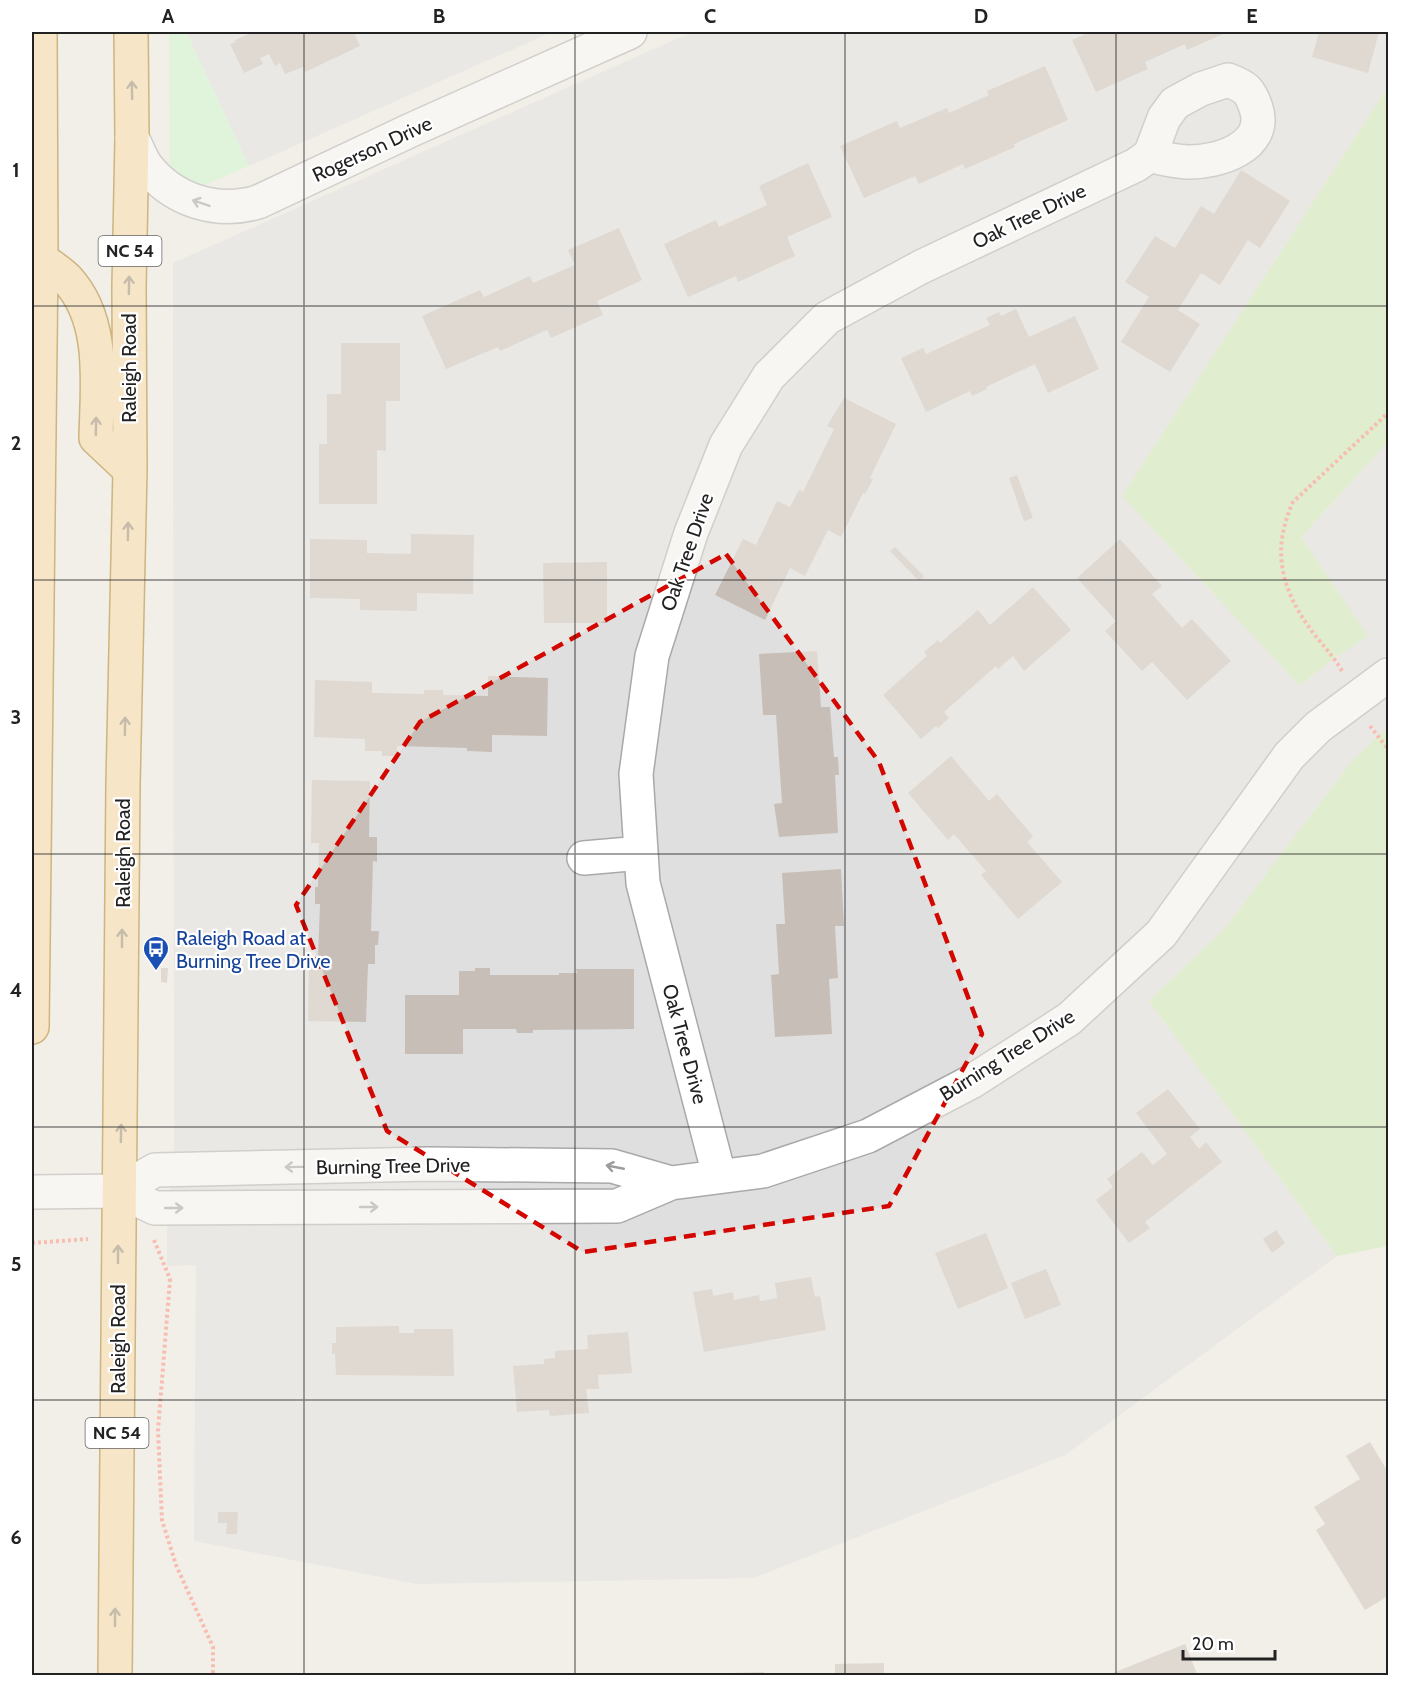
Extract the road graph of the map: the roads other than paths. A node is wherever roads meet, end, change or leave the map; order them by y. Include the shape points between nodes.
1 (39, 32) edge
2 (131, 32) edge
3 (630, 32) edge
4 (132, 138) junction
5 (1150, 155) dead end
6 (36, 258) edge
7 (36, 313) edge
8 (130, 470) junction
9 (1389, 675) edge
10 (641, 853) junction
11 (584, 858) dead end
12 (32, 1027) edge
13 (719, 1175) junction
14 (671, 1183) junction
15 (119, 1191) junction
16 (32, 1192) edge
17 (115, 1676) edge

1 - 6 main road
4 -> 2 main road, Raleigh Road / NC 54
3 -> 4 street, Rogerson Drive via 243,207 198,203 161,182 146,165
8 -> 4 main road, Raleigh Road / NC 54
5 - 10 street, Oak Tree Drive via 921,267 827,318 769,376 726,445 691,533 652,656 636,774
6 - 7 main road
8 -> 6 main road via 96,438 97,352 92,327 68,281
7 - 12 main road
15 -> 8 main road, Raleigh Road / NC 54
9 - 13 street, Burning Tree Drive via 1318,727 1289,756 1161,934 1069,1019 971,1082 868,1136 763,1171
10 - 11 street
10 - 13 street, Oak Tree Drive via 643,883
13 - 14 street, Burning Tree Drive
14 -> 15 street, Burning Tree Drive via 612,1166 429,1164 155,1170
15 -> 14 street, Burning Tree Drive via 155,1208 617,1206
15 - 16 street, Burning Tree Drive
17 -> 15 main road, Raleigh Road / NC 54

